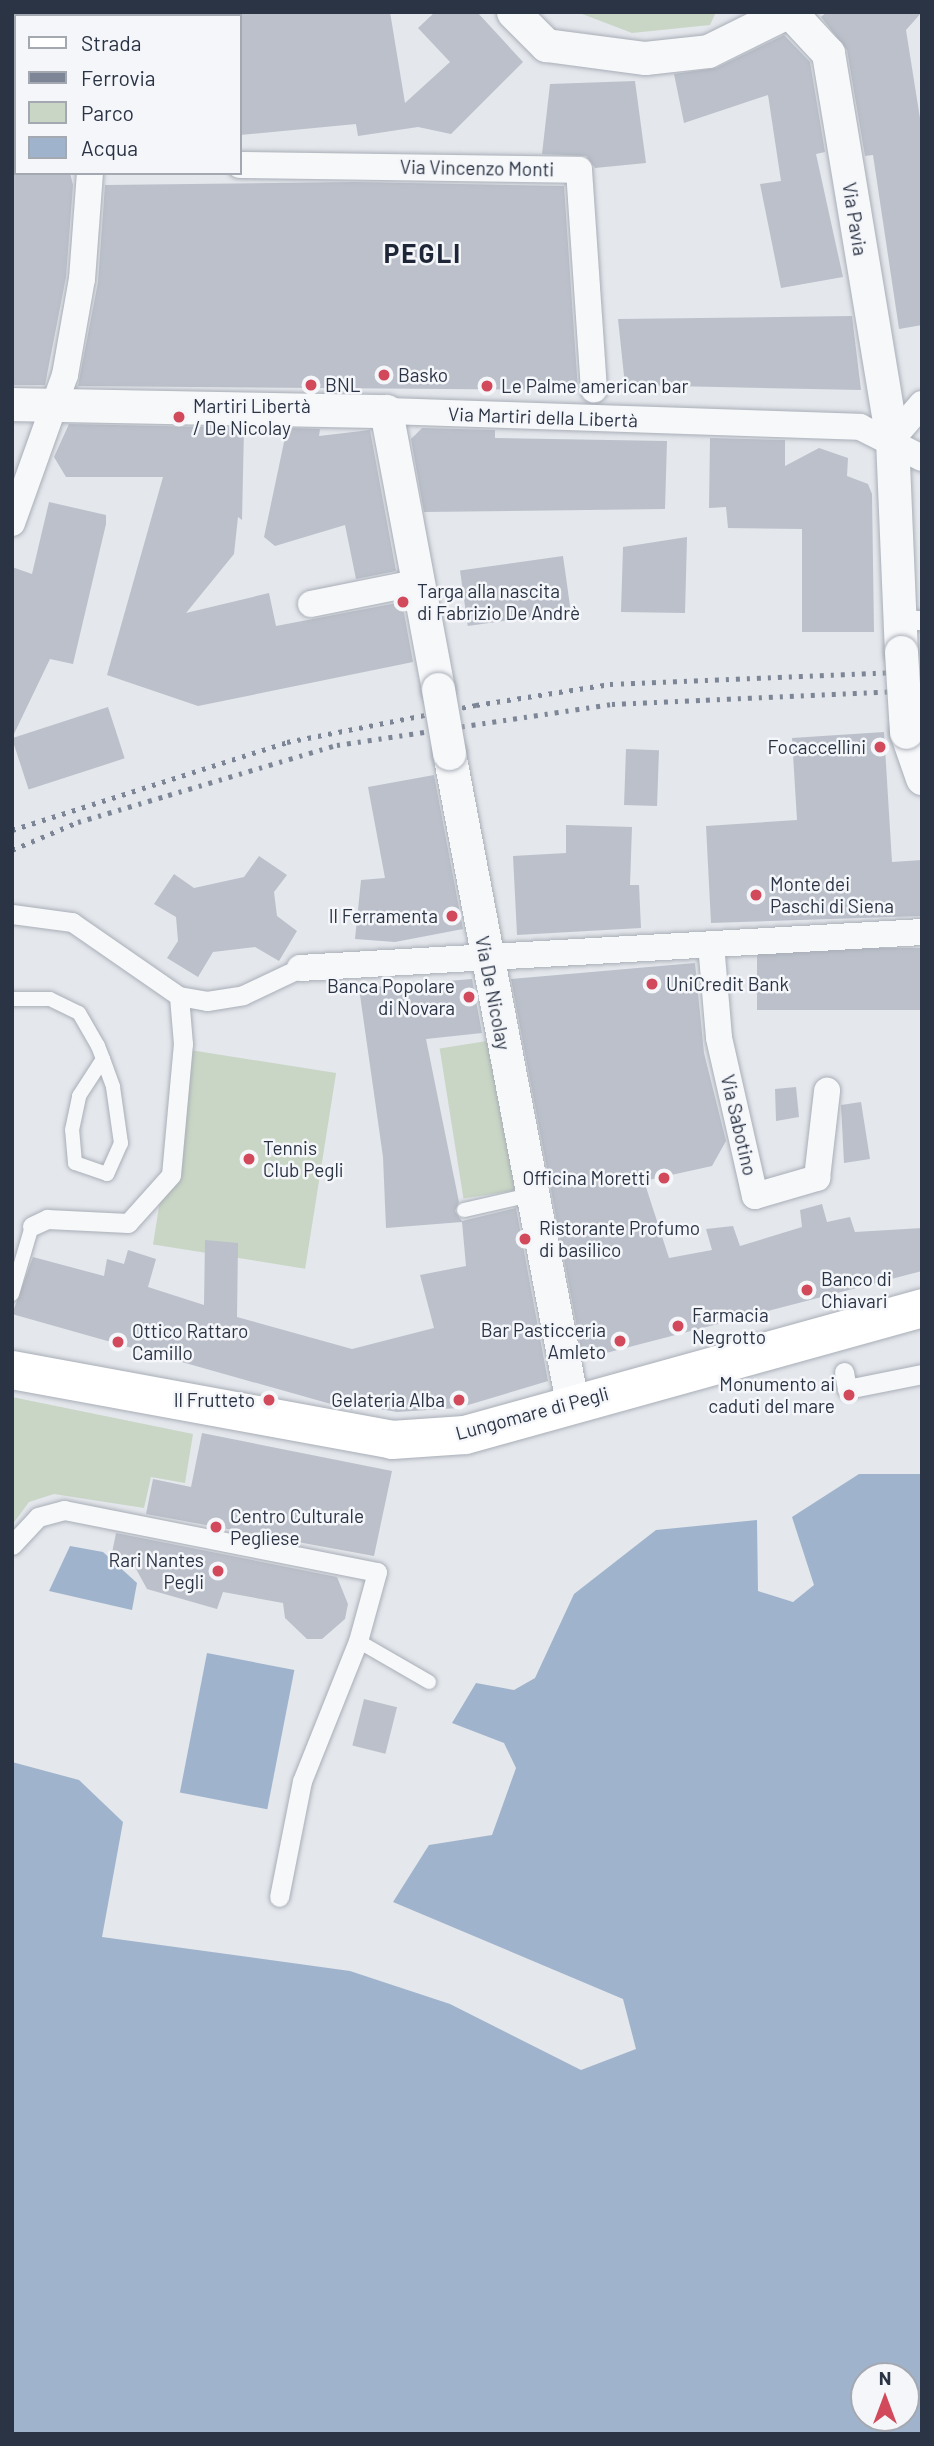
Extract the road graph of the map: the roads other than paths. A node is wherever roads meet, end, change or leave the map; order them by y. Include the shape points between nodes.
1 (513, 12) edge
2 (789, 12) edge
3 (242, 165) edge
4 (90, 175) edge
5 (594, 389) dead end
6 (12, 404) edge
7 (58, 404) junction
8 (922, 404) edge
9 (386, 411) junction
10 (892, 439) junction
11 (922, 458) edge
12 (12, 523) edge
13 (420, 582) junction
14 (311, 604) dead end
15 (911, 620) edge
16 (922, 778) edge
17 (12, 914) edge
18 (922, 932) edge
19 (711, 944) junction
20 (486, 958) junction
21 (300, 968) joint
22 (178, 996) junction
23 (12, 999) edge
24 (103, 1059) junction
25 (827, 1091) dead end
26 (530, 1195) junction
27 (464, 1210) dead end
28 (32, 1226) joint
29 (12, 1294) edge
30 (922, 1308) edge
31 (12, 1370) edge
32 (844, 1372) dead end
33 (922, 1374) edge
34 (572, 1403) junction
35 (12, 1545) edge
36 (358, 1641) junction
37 (429, 1682) dead end
38 (279, 1897) dead end

1 - 2 street via 546,45 645,58 708,51
2 - 10 street, Via Pavia via 828,52
3 - 5 street, Via Vincenzo Monti via 579,170
4 - 7 street via 82,279
6 - 7 street, Via Martiri della Libertà
7 - 9 street, Via Martiri della Libertà
7 - 12 street
8 - 10 street
9 - 10 street, Via Martiri della Libertà via 859,427
9 - 13 street, Via De Nicolay
10 - 11 street, Via Martiri della Libertà
10 - 15 street
13 - 14 street
13 - 20 street, Via De Nicolay, bridge
15 - 16 street, bridge via 901,652 906,732
17 - 22 street via 72,922
18 - 19 street
19 - 20 street
19 - 25 street, Via Sabotino via 719,1038 755,1196 817,1178
20 - 21 street
20 - 26 street, Via De Nicolay
21 - 22 street via 243,995 207,1001
22 - 28 street via 183,1044 171,1175 128,1223 47,1219
23 - 24 lane via 50,999 79,1013
24 - 24 lane via 79,1096 72,1130 75,1163 107,1174 121,1143
26 - 27 lane
26 - 34 street, Via De Nicolay
28 - 29 lane
30 - 34 main road, Lungomare di Pegli
31 - 34 main road, Lungomare di Pegli via 392,1440 464,1435
32 - 33 street via 847,1389
35 - 36 street via 38,1517 64,1510 377,1572
36 - 37 lane
36 - 38 street via 302,1782

